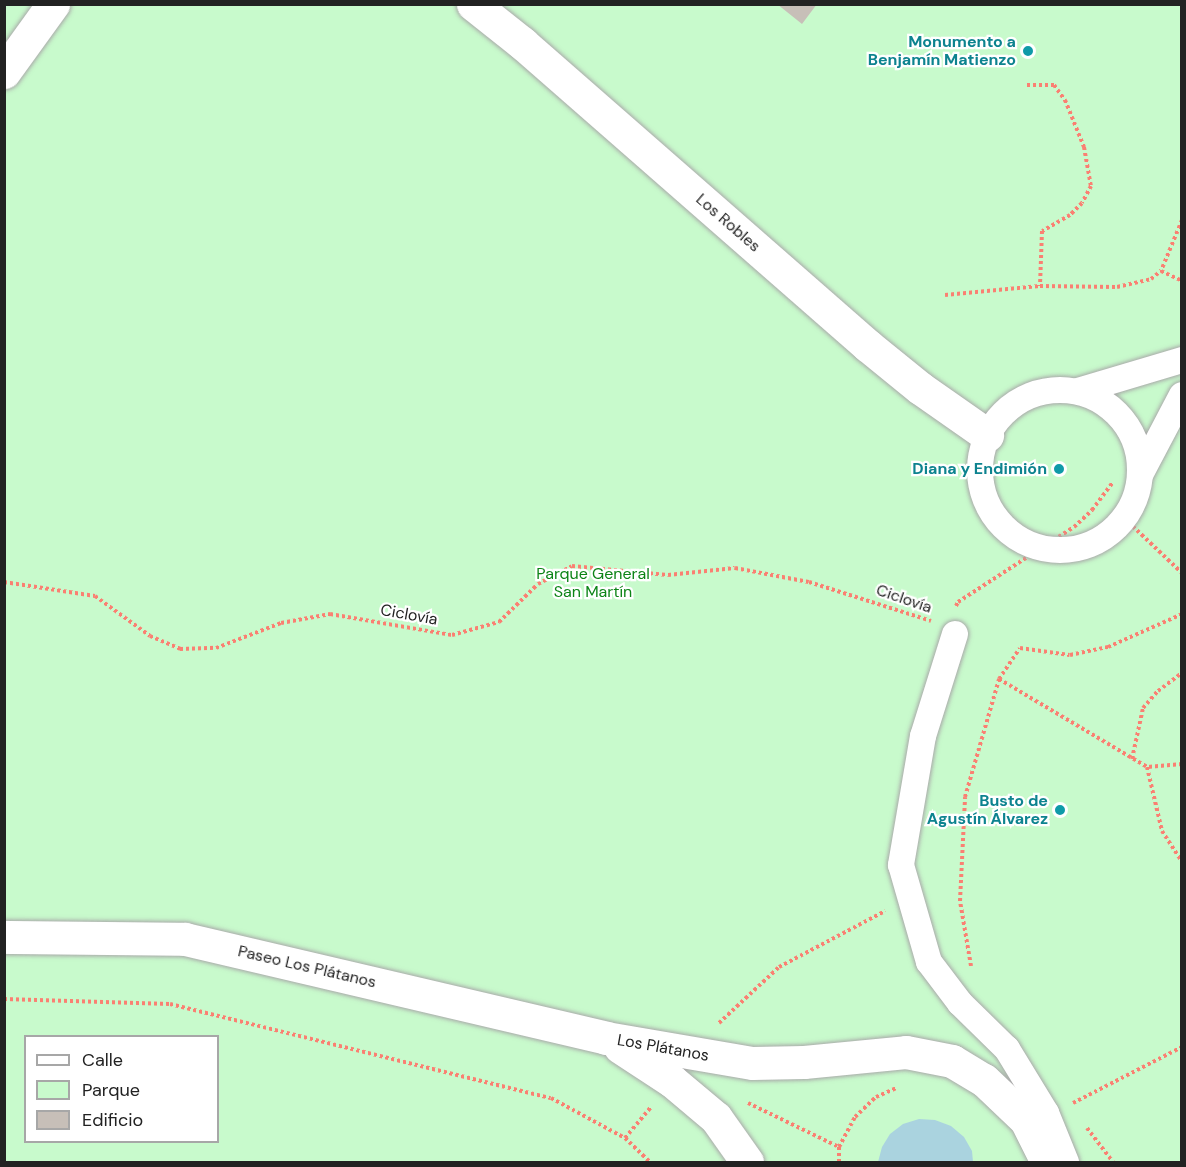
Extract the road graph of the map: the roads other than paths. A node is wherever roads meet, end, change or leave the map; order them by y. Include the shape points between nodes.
1 (53, 4) edge
2 (472, 4) edge
3 (4, 72) edge
4 (1182, 360) edge
5 (1078, 392) junction
6 (1182, 395) edge
7 (987, 435) junction
8 (1141, 473) junction
9 (950, 631) road end
10 (4, 937) edge
11 (606, 1038) joint
12 (679, 1067) junction
13 (747, 1162) edge
14 (1047, 1162) edge
15 (1066, 1162) edge

1 - 3 street
2 - 7 street, Los Robles via 867,345
4 - 5 street
5 - 7 street via 1051,389 1025,397 1003,412
5 - 8 street via 1098,399 1130,429
6 - 8 street
7 - 8 street via 980,476 990,508 1012,534 1042,548 1085,546 1107,535 1124,518 1136,497
9 - 15 street via 923,736 901,865 929,962 960,1003 1007,1049 1046,1113
10 - 11 street, Paseo Los Plátanos via 185,939
11 - 12 street, Los Plátanos
12 - 13 street, Los Plátanos
12 - 14 street, Los Plátanos via 804,1062 906,1052 951,1061 984,1080 1026,1120

